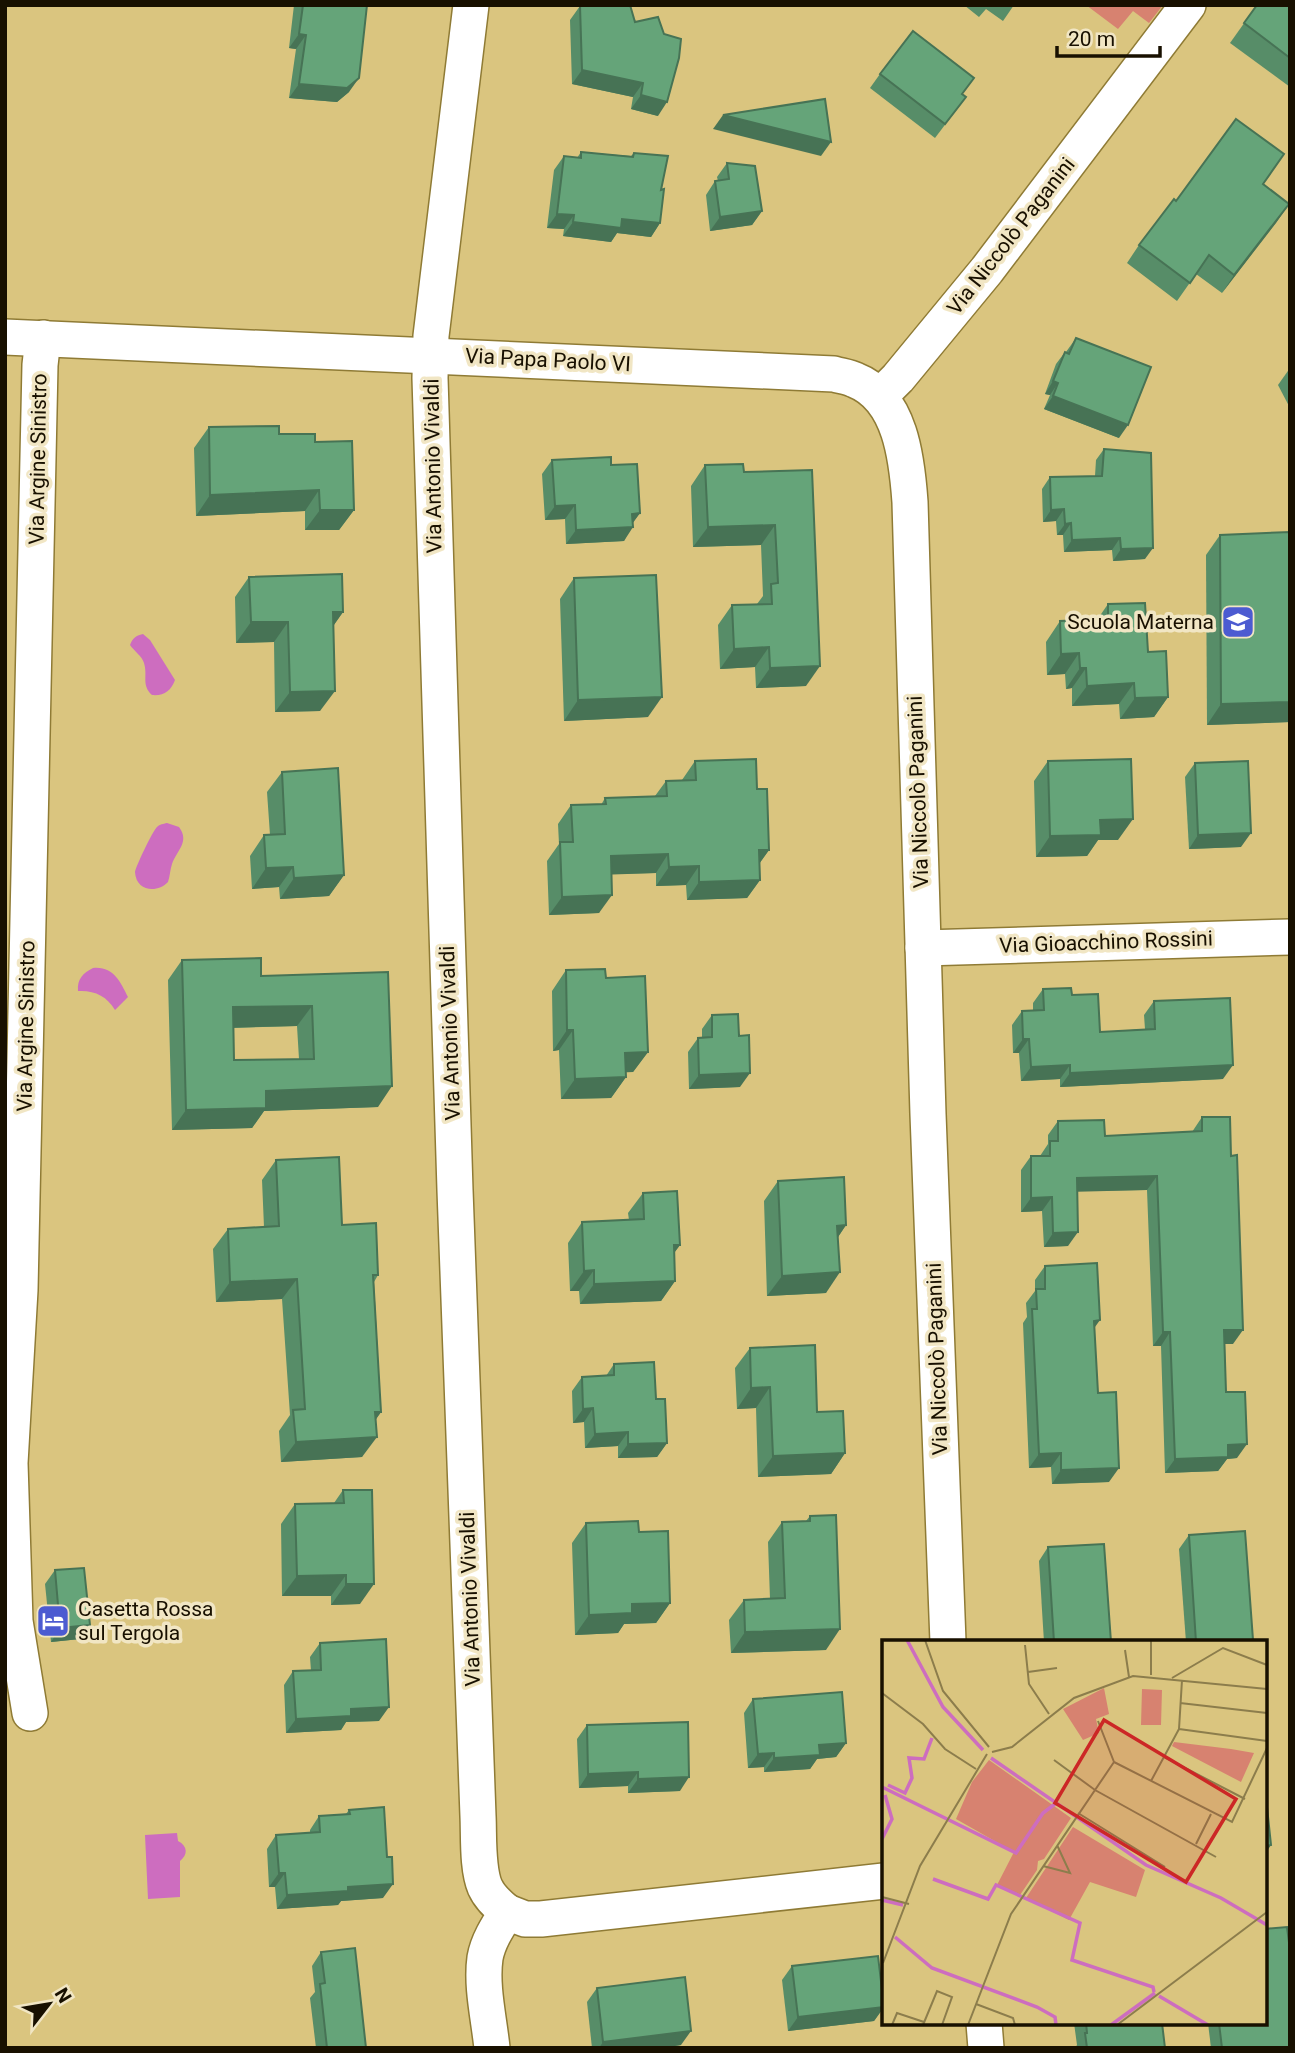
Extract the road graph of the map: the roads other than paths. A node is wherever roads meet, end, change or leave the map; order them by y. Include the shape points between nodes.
1 (471, 5) edge
2 (1188, 5) edge
3 (19, 337) edge
4 (431, 355) junction
5 (880, 396) junction
6 (1289, 937) edge
7 (1290, 946) edge
8 (923, 948) junction
9 (948, 1640) edge
10 (30, 1713) dead end
11 (882, 1881) edge
12 (507, 1912) junction
13 (984, 2025) edge
14 (492, 2048) edge
15 (986, 2048) edge

1 - 4 street, Via Antonio Vivaldi
2 - 5 street, Via Niccolò Paganini via 986,270
3 - 4 street, Via Papa Paolo VI
3 - 10 street, Via Argine Sinistro via 40,365 20,1290 10,1463 15,1621
4 - 5 street, Via Papa Paolo VI via 834,374 857,380
4 - 12 street, Via Antonio Vivaldi via 478,1816 485,1887
5 - 8 street, Via Niccolò Paganini via 901,438 907,467
6 - 7 street
6 - 8 street, Via Gioacchino Rossini
8 - 9 street, Via Niccolò Paganini
11 - 12 street via 541,1919
12 - 14 street via 485,1955
13 - 15 street

